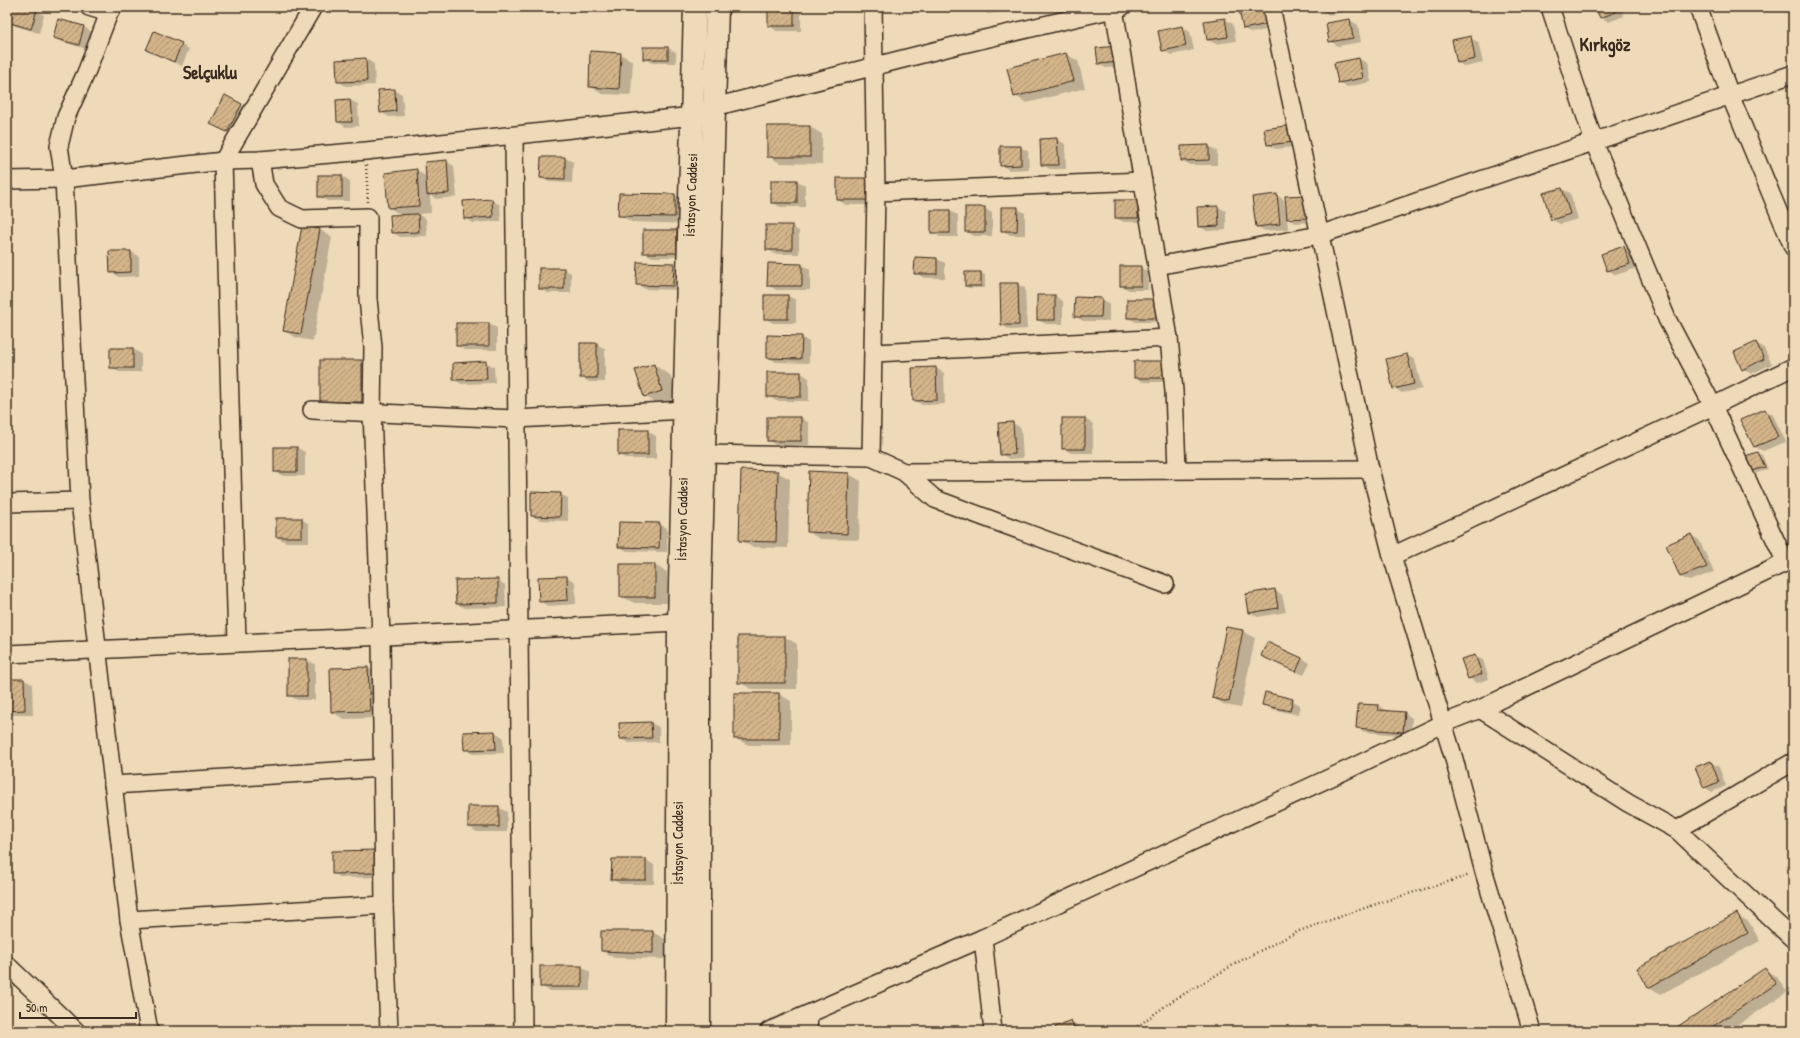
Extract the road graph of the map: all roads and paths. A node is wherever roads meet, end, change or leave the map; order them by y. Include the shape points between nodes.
1 (89, 7) edge
2 (313, 7) edge
3 (696, 7) edge
4 (717, 7) edge
5 (873, 7) edge
6 (1271, 7) edge
7 (1550, 7) edge
8 (1698, 7) edge
9 (1118, 8) edge
10 (111, 10) edge
11 (875, 66) junction
12 (1793, 74) edge
13 (1730, 95) junction
14 (714, 107) junction
15 (694, 116) junction
16 (514, 136) junction
17 (1594, 142) junction
18 (366, 151) junction
19 (260, 160) junction
20 (223, 162) junction
21 (64, 179) junction
22 (7, 180) edge
23 (1143, 181) junction
24 (876, 192) junction
25 (368, 217) junction
26 (1319, 235) junction
27 (1793, 247) edge
28 (1157, 266) junction
29 (1169, 338) junction
30 (874, 353) junction
31 (1793, 367) edge
32 (1713, 406) junction
33 (312, 410) dead end
34 (685, 410) junction
35 (372, 412) junction
36 (516, 419) junction
37 (704, 454) junction
38 (871, 457) junction
39 (1177, 469) junction
40 (1370, 469) junction
41 (904, 472) junction
42 (80, 501) junction
43 (7, 503) edge
44 (1392, 556) junction
45 (1790, 561) edge
46 (1165, 584) dead end
47 (679, 622) junction
48 (518, 631) junction
49 (381, 636) junction
50 (237, 643) junction
51 (97, 649) junction
52 (7, 654) edge
53 (1480, 709) junction
54 (1442, 724) junction
55 (1793, 762) edge
56 (382, 768) junction
57 (113, 785) junction
58 (1677, 830) junction
59 (1484, 872) junction
60 (384, 905) junction
61 (129, 920) junction
62 (983, 938) junction
63 (1793, 939) edge
64 (7, 965) edge
65 (808, 1014) junction
66 (76, 1031) edge
67 (149, 1031) edge
68 (390, 1031) edge
69 (523, 1031) edge
70 (677, 1031) edge
71 (699, 1031) edge
72 (769, 1031) edge
73 (808, 1031) edge
74 (993, 1031) edge
75 (1131, 1031) edge
76 (1532, 1031) edge

1 - 10 street
2 - 20 street
3 - 15 main road, İstasyon Caddesi
4 - 14 main road
5 - 11 street
6 - 26 street
7 - 17 street
8 - 13 street
9 - 11 street
9 - 23 street
10 - 21 street via 66,117 59,146
11 - 14 street
11 - 24 street
12 - 13 street
13 - 17 street
13 - 27 street
14 - 15 street
14 - 37 main road
15 - 16 street
15 - 34 main road, İstasyon Caddesi
16 - 18 street
16 - 36 street
17 - 26 street
17 - 32 street via 1667,318
18 - 19 street
18 - 25 path
19 - 20 street
19 - 25 street via 264,184 278,208 302,219
20 - 21 street
20 - 50 street
21 - 22 street
21 - 42 street
23 - 24 street
23 - 28 street
24 - 30 street
25 - 35 street via 368,299 373,346
26 - 28 street
26 - 40 street
28 - 29 street
29 - 30 street
29 - 39 street
30 - 38 street
31 - 32 street
32 - 44 street
32 - 45 street
33 - 35 street
34 - 36 street
34 - 47 main road, İstasyon Caddesi
35 - 36 street
35 - 49 street
36 - 48 street
37 - 38 street
37 - 71 main road via 699,621
38 - 41 street
39 - 40 street
39 - 41 street
40 - 44 street
41 - 46 street via 935,500
42 - 43 street
42 - 51 street
44 - 54 street
45 - 53 street
47 - 48 street
47 - 70 main road, İstasyon Caddesi
48 - 49 street
48 - 69 street
49 - 50 street
49 - 56 street
50 - 51 street
51 - 52 street
51 - 57 street
53 - 54 street
53 - 58 street via 1628,803
54 - 59 street
54 - 62 street
55 - 58 street
56 - 57 street
56 - 60 street
57 - 61 street
58 - 63 street
59 - 75 path via 1382,902 1299,931 1240,961 1172,1001
59 - 76 street
60 - 61 street
60 - 68 street
61 - 67 street
62 - 65 street
62 - 74 street
64 - 66 street
65 - 72 street
65 - 73 street

